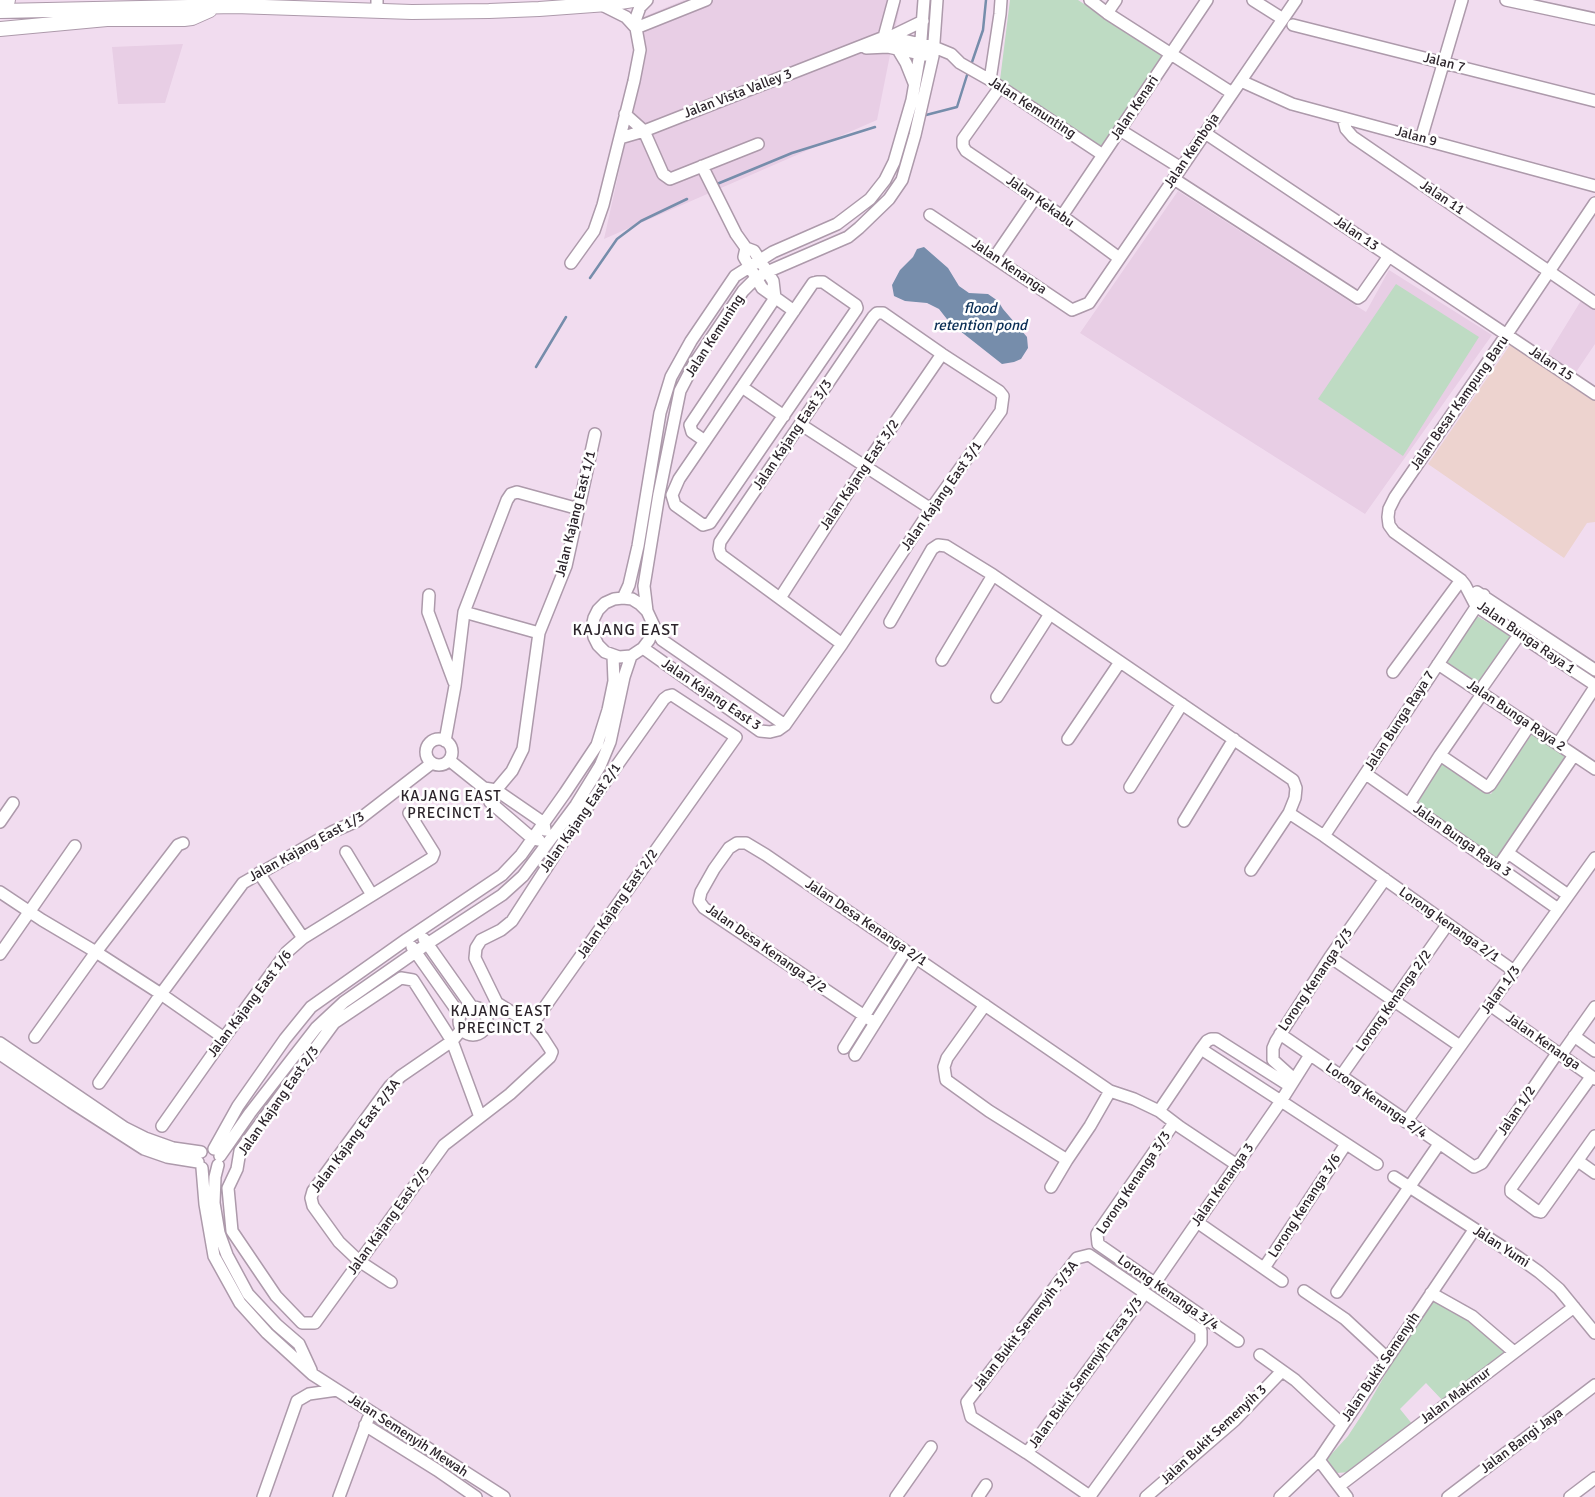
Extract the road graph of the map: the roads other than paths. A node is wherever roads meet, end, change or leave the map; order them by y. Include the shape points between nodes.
1 (0, 0) edge
2 (8, 0) edge
3 (632, 0) edge
4 (647, 0) edge
5 (706, 0) edge
6 (894, 0) edge
7 (924, 0) edge
8 (937, 0) edge
9 (1001, 0) edge
10 (1090, 0) edge
11 (1116, 0) edge
12 (1207, 0) edge
13 (1253, 0) edge
14 (1296, 0) edge
15 (1462, 0) edge
16 (1506, 0) edge
17 (600, 4) junction
18 (382, 5) edge
19 (215, 8) junction
20 (0, 11) edge
21 (1107, 13) junction
22 (890, 19) junction
23 (1283, 19) junction
24 (1595, 19) edge
25 (923, 22) junction
26 (936, 22) junction
27 (1293, 25) dead end
28 (636, 28) junction
29 (0, 29) edge
30 (905, 30) junction
31 (887, 37) junction
32 (897, 48) junction
33 (920, 48) junction
34 (856, 49) junction
35 (934, 52) junction
36 (951, 54) junction
37 (1171, 54) junction
38 (1443, 63) junction
39 (962, 65) junction
40 (990, 80) junction
41 (1240, 81) junction
42 (914, 83) junction
43 (1000, 87) junction
44 (1232, 93) junction
45 (1595, 101) edge
46 (625, 114) junction
47 (1343, 118) junction
48 (1120, 130) junction
49 (644, 131) junction
50 (1205, 133) junction
51 (620, 138) junction
52 (1421, 138) junction
53 (758, 144) dead end
54 (1103, 154) junction
55 (702, 166) junction
56 (1181, 168) junction
57 (1174, 179) junction
58 (1595, 186) edge
59 (1035, 198) junction
60 (1595, 203) edge
61 (930, 215) dead end
62 (1062, 216) junction
63 (750, 256) junction
64 (1389, 256) junction
65 (994, 258) junction
66 (1119, 258) junction
67 (571, 263) dead end
68 (1550, 271) junction
69 (770, 277) junction
70 (759, 283) junction
71 (775, 298) junction
72 (1089, 303) joint
73 (1595, 303) edge
74 (794, 311) junction
75 (873, 317) joint
76 (1507, 334) junction
77 (942, 354) junction
78 (742, 387) junction
79 (1595, 394) edge
80 (784, 416) junction
81 (800, 424) junction
82 (595, 434) dead end
83 (705, 441) junction
84 (865, 466) junction
85 (679, 479) junction
86 (659, 494) junction
87 (579, 509) junction
88 (931, 509) junction
89 (993, 575) junction
90 (1463, 582) junction
91 (429, 595) dead end
92 (1484, 595) junction
93 (623, 598) junction
94 (780, 598) junction
95 (1476, 606) junction
96 (647, 611) junction
97 (464, 612) junction
98 (1050, 614) junction
99 (890, 622) dead end
100 (654, 626) junction
101 (539, 632) junction
102 (1519, 635) junction
103 (842, 644) junction
104 (643, 648) junction
105 (613, 656) junction
106 (631, 656) junction
107 (942, 660) dead end
108 (1120, 662) junction
109 (1438, 664) junction
110 (1595, 670) edge
111 (1393, 672) dead end
112 (455, 686) junction
113 (1595, 686) edge
114 (1480, 693) junction
115 (997, 697) dead end
116 (1182, 704) junction
117 (798, 706) junction
118 (764, 710) junction
119 (785, 725) junction
120 (1530, 726) junction
121 (736, 737) joint
122 (1068, 739) dead end
123 (1234, 740) junction
124 (445, 741) junction
125 (1558, 744) junction
126 (1440, 755) junction
127 (1574, 756) junction
128 (449, 760) junction
129 (432, 763) junction
130 (1595, 769) edge
131 (1366, 774) junction
132 (484, 788) junction
133 (1130, 788) dead end
134 (496, 790) junction
135 (13, 803) dead end
136 (1409, 804) junction
137 (409, 813) dead end
138 (1289, 813) junction
139 (1184, 821) dead end
140 (0, 822) edge
141 (544, 823) junction
142 (556, 832) junction
143 (1324, 836) junction
144 (539, 839) junction
145 (183, 843) dead end
146 (746, 843) joint
147 (75, 846) dead end
148 (346, 852) dead end
149 (1508, 853) junction
150 (541, 854) junction
151 (1595, 858) edge
152 (1498, 866) junction
153 (1251, 870) dead end
154 (259, 874) junction
155 (1385, 879) junction
156 (0, 892) edge
157 (372, 895) junction
158 (1568, 895) junction
159 (1558, 909) junction
160 (29, 912) junction
161 (1447, 925) junction
162 (419, 931) junction
163 (303, 938) junction
164 (407, 939) junction
165 (427, 944) junction
166 (905, 951) junction
167 (96, 952) junction
168 (416, 952) junction
169 (0, 954) edge
170 (916, 958) junction
171 (1330, 958) junction
172 (1514, 971) junction
173 (161, 994) junction
174 (1394, 1000) junction
175 (497, 1003) junction
176 (1490, 1004) junction
177 (985, 1005) junction
178 (472, 1007) junction
179 (1595, 1007) edge
180 (484, 1013) junction
181 (460, 1015) junction
182 (864, 1016) junction
183 (875, 1023) junction
184 (532, 1025) junction
185 (462, 1029) junction
186 (1280, 1034) junction
187 (1574, 1036) junction
188 (35, 1037) dead end
189 (224, 1038) junction
190 (452, 1041) junction
191 (0, 1043) edge
192 (1460, 1046) junction
193 (844, 1048) dead end
194 (1201, 1049) junction
195 (1595, 1051) edge
196 (1560, 1053) junction
197 (0, 1054) edge
198 (855, 1055) dead end
199 (1310, 1055) junction
200 (1341, 1076) junction
201 (1593, 1078) edge
202 (1292, 1082) junction
203 (99, 1083) dead end
204 (1110, 1091) junction
205 (1281, 1100) junction
206 (1159, 1111) junction
207 (480, 1117) junction
208 (1406, 1122) junction
209 (1174, 1123) junction
210 (162, 1126) dead end
211 (1595, 1136) edge
212 (1346, 1144) junction
213 (1440, 1144) junction
214 (217, 1157) junction
215 (201, 1160) junction
216 (1066, 1160) junction
217 (1578, 1161) junction
218 (1377, 1164) dead end
219 (1237, 1165) junction
220 (1474, 1167) joint
221 (1595, 1173) edge
222 (1394, 1178) dead end
223 (1051, 1187) dead end
224 (1410, 1187) junction
225 (1197, 1222) junction
226 (1474, 1230) junction
227 (1098, 1244) joint
228 (359, 1261) junction
229 (1264, 1268) junction
230 (1282, 1281) dead end
231 (391, 1282) dead end
232 (1154, 1283) junction
233 (1304, 1291) dead end
234 (1337, 1292) dead end
235 (1145, 1293) junction
236 (1431, 1293) junction
237 (1574, 1307) junction
238 (302, 1323) joint
239 (1595, 1333) edge
240 (1238, 1341) dead end
241 (1514, 1352) junction
242 (1260, 1355) dead end
243 (1387, 1358) junction
244 (1282, 1371) junction
245 (312, 1374) junction
246 (1595, 1385) edge
247 (337, 1390) junction
248 (372, 1414) junction
249 (1342, 1424) junction
250 (366, 1425) junction
251 (931, 1447) dead end
252 (1027, 1453) junction
253 (1319, 1460) junction
254 (1595, 1478) edge
255 (986, 1485) dead end
256 (1339, 1486) junction
257 (263, 1497) edge
258 (339, 1497) edge
259 (476, 1497) edge
260 (504, 1497) edge
261 (896, 1497) edge
262 (978, 1497) edge
263 (1090, 1497) edge
264 (1146, 1497) edge
265 (1280, 1497) edge
266 (1347, 1497) edge
267 (1448, 1497) edge
268 (1570, 1497) edge

1 - 2 main road
3 - 17 main road
4 - 28 street via 638,12
5 - 28 street
6 - 22 street
7 - 25 street, Jalan Kemuning
8 - 26 street, Jalan Kemuning
9 - 40 street
10 - 21 street
11 - 21 street
12 - 37 street, Jalan Kenari
13 - 23 street
14 - 23 street, Jalan Kemboja
15 - 38 street
16 - 24 street
17 - 18 main road via 506,10
17 - 28 street via 626,17
18 - 19 main road
19 - 20 main road
19 - 29 main road via 184,19 108,20
21 - 37 street
22 - 30 street via 892,25
22 - 31 street
23 - 41 street, Jalan Kemboja
25 - 30 street, Jalan Vista Valley 3
25 - 33 street, Jalan Kemuning
26 - 35 street, Jalan Kemuning
26 - 36 street
27 - 38 street, Jalan 7
28 - 46 street via 640,50
30 - 31 street, Jalan Vista Valley 3
31 - 33 street
31 - 34 street, Jalan Vista Valley 3
32 - 33 street, Jalan Vista Valley 3
32 - 34 street, Jalan Vista Valley 3
32 - 42 street
33 - 35 street
33 - 42 street, Jalan Kemuning
34 - 49 street, Jalan Vista Valley 3
35 - 36 street
35 - 39 street
35 - 69 street, Jalan Kemuning via 902,180 889,199 848,237 782,264
36 - 39 street
37 - 44 street
37 - 48 street, Jalan Kenari
38 - 45 street, Jalan 7
38 - 52 street
39 - 40 street, Jalan Kemunting
40 - 43 street, Jalan Kemunting
41 - 44 street, Jalan Kemboja
41 - 47 street, Jalan 9 via 1292,104
42 - 63 street, Jalan Kemuning via 894,162 870,199 837,224 773,252
43 - 54 street, Jalan Kemunting
43 - 59 street, Jalan Kekabu via 964,139 963,146
44 - 50 street, Jalan Kemboja
46 - 49 street
46 - 51 street
47 - 52 street, Jalan 9
47 - 68 street, Jalan 11 via 1346,130 1353,137
48 - 54 street, Jalan Kenari
48 - 56 street
49 - 51 street, Jalan Vista Valley 3
49 - 55 street via 663,174 670,179
50 - 56 street, Jalan Kemboja
50 - 64 street, Jalan 13
51 - 67 street via 594,231
52 - 58 street, Jalan 9
53 - 55 street
54 - 62 street, Jalan Kenari
55 - 63 street
56 - 57 street, Jalan Kemboja
57 - 64 street via 1358,298
57 - 66 street, Jalan Kemboja
59 - 62 street, Jalan Kekabu
59 - 65 street
60 - 68 street, Jalan Besar Kampung Baru
61 - 65 street, Jalan Kenanga
62 - 66 street, Jalan Kekabu
63 - 69 street
63 - 70 street
63 - 93 street, Jalan Kemuning via 690,341 671,377 658,421 638,546
64 - 76 street, Jalan 13
65 - 72 street, Jalan Kenanga via 1072,310
66 - 72 street, Jalan Kemboja
68 - 73 street, Jalan 11
68 - 76 street, Jalan Besar Kampung Baru
69 - 70 street, Jalan Kemuning
69 - 71 street
70 - 71 street
70 - 86 street, Jalan Kemuning via 743,291 694,364 680,391
71 - 74 street
71 - 83 street via 690,425 692,432
74 - 78 street
74 - 80 street via 817,282 823,282 857,308
75 - 77 street, Jalan Kajang East 3/1 via 883,313
75 - 81 street, Jalan Kajang East 3/3
76 - 79 street, Jalan 15
76 - 90 street, Jalan Besar Kampung Baru via 1389,509 1389,525 1394,532
77 - 84 street, Jalan Kajang East 3/2
77 - 88 street, Jalan Kajang East 3/1 via 1003,396 1000,412 986,434
78 - 80 street
78 - 83 street
80 - 85 street via 710,523 703,524 674,505 672,495
81 - 84 street
81 - 94 street, Jalan Kajang East 3/3 via 718,549 721,555
82 - 87 street, Jalan Kajang East 1/1
83 - 85 street
84 - 88 street
84 - 94 street, Jalan Kajang East 3/2
85 - 86 street
86 - 96 street, Jalan Kemuning via 644,586
87 - 97 street via 517,492 511,494
87 - 101 street, Jalan Kajang East 1/1 via 566,566
88 - 103 street, Jalan Kajang East 3/1
89 - 98 street
89 - 99 street via 946,546 938,545
89 - 107 street
90 - 92 street, Jalan Besar Kampung Baru
90 - 95 street, Jalan Bunga Raya 1
90 - 111 street
91 - 112 street via 428,612
92 - 95 street, Jalan Bunga Raya 7
92 - 110 street, Jalan Besar Kampung Baru
93 - 96 street via 632,599
93 - 105 street via 605,603 598,610 592,627 598,645
94 - 103 street
95 - 102 street, Jalan Bunga Raya 1
95 - 109 street, Jalan Bunga Raya 7
96 - 100 street
97 - 101 street
97 - 112 street
98 - 108 street
98 - 115 street
100 - 104 street
100 - 118 street, Jalan Kajang East 3 via 662,640
101 - 134 street, Jalan Kajang East 1/1 via 523,749 512,771
102 - 113 street, Jalan Bunga Raya 1
102 - 114 street
103 - 117 street, Jalan Kajang East 3/1
104 - 106 street
104 - 119 street, Jalan Kajang East 3 via 760,731 770,732
105 - 106 street
105 - 141 street via 614,681 597,745
106 - 142 street via 610,742 600,766
108 - 116 street
108 - 122 street
109 - 114 street, Jalan Bunga Raya 2
109 - 131 street, Jalan Bunga Raya 7
112 - 124 street
113 - 125 street
114 - 120 street, Jalan Bunga Raya 2
114 - 126 street
116 - 123 street
116 - 133 street
117 - 118 street, Jalan Kajang East 3 via 778,712
117 - 119 street, Jalan Kajang East 3/1
118 - 119 street, Jalan Kajang East 3
120 - 125 street, Jalan Bunga Raya 2
120 - 126 street via 1487,787
121 - 175 street, Jalan Kajang East 2/1 via 672,695 664,699 567,836 512,921 481,940 476,948 475,958
121 - 184 street, Jalan Kajang East 2/2
123 - 138 street via 1294,780 1296,798
123 - 139 street
124 - 128 street via 451,750
124 - 129 street via 435,740 429,744 426,754
125 - 127 street, Jalan Bunga Raya 2
126 - 136 street
127 - 130 street, Jalan Bunga Raya 2
127 - 149 street
128 - 129 street via 443,764
128 - 132 street
129 - 154 street, Jalan Kajang East 1/3 via 357,822 332,832
131 - 136 street, Jalan Bunga Raya 3
131 - 143 street, Jalan Bunga Raya 7
132 - 134 street
132 - 144 street via 490,802
134 - 141 street
135 - 140 street
136 - 152 street, Jalan Bunga Raya 3
137 - 157 street, Jalan Kajang East 1/6 via 434,856
138 - 143 street, Lorong kenanga 2/1
138 - 153 street
141 - 144 street
142 - 144 street
142 - 150 street
143 - 155 street, Lorong kenanga 2/1
144 - 150 street
144 - 162 street via 502,875
145 - 167 street via 178,845
146 - 166 street, Jalan Desa Kenanga 2/1
146 - 182 street, Jalan Desa Kenanga 2/2 via 736,843 729,848 714,869 699,901 704,908
147 - 160 street
148 - 157 street
149 - 152 street
149 - 158 street
150 - 165 street via 502,895
151 - 158 street, Jalan 1/3
152 - 159 street, Jalan Bunga Raya 3
154 - 163 street
154 - 173 street, Jalan Kajang East 1/3 via 243,882
155 - 161 street, Lorong kenanga 2/1
155 - 171 street, Lorong Kenanga 2/3
156 - 160 street
157 - 163 street, Jalan Kajang East 1/6
158 - 159 street, Jalan 1/3
159 - 172 street, Jalan 1/3
160 - 167 street
160 - 169 street
161 - 172 street, Lorong kenanga 2/1
161 - 174 street, Lorong Kenanga 2/2
162 - 164 street
162 - 165 street
163 - 189 street, Jalan Kajang East 1/6 via 287,952
164 - 168 street
164 - 214 street via 311,1007 238,1106
165 - 168 street
165 - 178 street
166 - 170 street, Jalan Desa Kenanga 2/1
166 - 182 street
167 - 173 street
167 - 188 street
168 - 181 street
168 - 214 street via 344,1002 316,1028
170 - 177 street, Jalan Desa Kenanga 2/1
170 - 183 street
171 - 174 street
171 - 186 street, Lorong Kenanga 2/3
172 - 176 street, Jalan 1/3
173 - 189 street
173 - 203 street, Jalan Kajang East 1/3
174 - 192 street
174 - 200 street, Lorong Kenanga 2/2
175 - 180 street
175 - 184 street
176 - 192 street, Jalan 1/3
176 - 196 street, Jalan Kenanga
177 - 204 street, Jalan Desa Kenanga 2/1
177 - 216 street via 947,1058 944,1067 946,1080
178 - 180 street
178 - 181 street
179 - 187 street, Jalan 1/2
180 - 185 street via 487,1021 481,1032 469,1034
181 - 185 street
182 - 183 street, Jalan Desa Kenanga 2/2
182 - 193 street
183 - 198 street
184 - 207 street, Jalan Kajang East 2/5 via 552,1052 550,1057
185 - 190 street
186 - 199 street, Lorong Kenanga 2/4
186 - 202 street, Lorong Kenanga 2/3 via 1273,1048 1273,1060
187 - 195 street
187 - 196 street, Jalan 1/2
189 - 210 street, Jalan Kajang East 1/6
190 - 207 street
190 - 228 street, Jalan Kajang East 2/3A via 390,1086 313,1191 313,1206 339,1242
190 - 238 street, Jalan Kajang East 2/3 via 413,980 401,978 334,1023 240,1151 237,1169 228,1188 232,1231 276,1296
191 - 215 street via 126,1128
192 - 208 street, Jalan 1/3
194 - 202 street via 1211,1039 1216,1039
194 - 205 street
194 - 206 street
196 - 201 street, Jalan Kenanga
196 - 220 street, Jalan 1/2 via 1482,1163
197 - 215 street via 144,1149 167,1157
199 - 200 street, Lorong Kenanga 2/4
199 - 202 street, Jalan Kenanga 3
200 - 208 street, Lorong Kenanga 2/4
201 - 217 street via 1511,1192 1537,1212 1542,1212
202 - 205 street, Jalan Kenanga 3
204 - 206 street, Jalan Desa Kenanga 2/1
204 - 216 street
205 - 212 street
205 - 219 street, Jalan Kenanga 3
206 - 209 street, Jalan Desa Kenanga 2/1
207 - 228 street, Jalan Kajang East 2/5 via 444,1145
208 - 213 street, Lorong Kenanga 2/4
209 - 219 street, Jalan Desa Kenanga 2/1
209 - 227 street, Lorong Kenanga 3/3 via 1097,1234
211 - 217 street
212 - 218 street
212 - 229 street, Lorong Kenanga 3/6
213 - 220 street, Lorong Kenanga 2/4
213 - 224 street
214 - 215 street via 207,1148
214 - 215 street via 213,1170 206,1170
214 - 245 street via 214,1203 227,1255 248,1294 299,1344
215 - 245 street, Jalan Semenyih Mewah via 214,1256 240,1303
216 - 223 street
217 - 221 street
219 - 225 street, Jalan Kenanga 3
222 - 224 street, Jalan Yumi
224 - 226 street, Jalan Yumi
224 - 234 street
225 - 229 street
225 - 232 street, Jalan Kenanga 3
226 - 236 street, Jalan Bukit Semenyih
226 - 237 street, Jalan Yumi via 1539,1272 1559,1288
227 - 232 street, Lorong Kenanga 3/4
228 - 231 street, Jalan Kajang East 2/3A
228 - 238 street, Jalan Kajang East 2/5 via 315,1323
229 - 230 street
232 - 240 street, Lorong Kenanga 3/4
233 - 243 street via 1345,1319
235 - 252 street, Jalan Bukit Semenyih Fasa 3/3
235 - 252 street, Jalan Bukit Semenyih 3/3A via 1089,1255 1077,1258 967,1402 971,1417
235 - 263 street via 1201,1331 1201,1343
236 - 241 street via 1472,1316
236 - 243 street, Jalan Bukit Semenyih
237 - 239 street, Jalan Yumi
237 - 241 street, Jalan Makmur
241 - 256 street, Jalan Makmur
242 - 244 street
243 - 249 street, Jalan Bukit Semenyih
244 - 249 street
244 - 264 street, Jalan Bukit Semenyih 3 via 1235,1420
245 - 247 street, Jalan Semenyih Mewah
246 - 267 street, Jalan Bangi Jaya
247 - 248 street, Jalan Semenyih Mewah
247 - 257 street via 309,1394 296,1402
248 - 250 street
248 - 260 street, Jalan Semenyih Mewah
249 - 253 street, Jalan Bukit Semenyih
250 - 258 street
250 - 259 street
251 - 261 street
252 - 263 street
253 - 256 street
253 - 265 street, Jalan Bukit Semenyih
254 - 268 street
255 - 262 street
256 - 266 street

